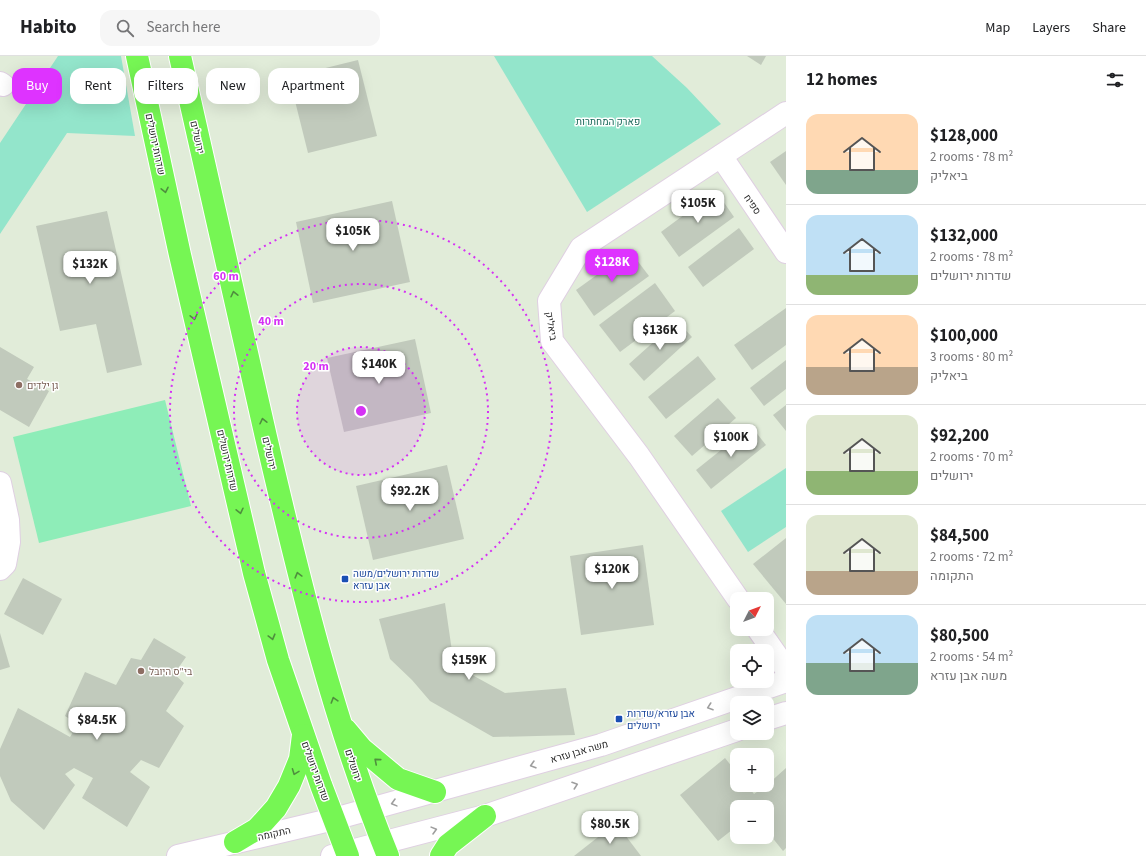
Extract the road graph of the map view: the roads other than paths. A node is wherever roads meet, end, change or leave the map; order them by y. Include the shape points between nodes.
1 (137, 56) edge
2 (180, 56) edge
3 (786, 113) edge
4 (721, 156) junction
5 (786, 252) edge
6 (0, 483) edge
7 (0, 569) edge
8 (733, 592) edge
9 (763, 636) edge
10 (786, 669) edge
11 (786, 681) edge
12 (786, 713) edge
13 (774, 717) edge
14 (342, 726) junction
15 (730, 732) edge
16 (303, 734) junction
17 (435, 792) junction
18 (369, 809) junction
19 (485, 816) junction
20 (334, 819) junction
21 (235, 842) junction
22 (385, 849) edge
23 (343, 855) edge
24 (178, 856) edge
25 (441, 856) edge

1 -> 16 main road, שדרות ירושלים via 254,573 278,660
14 -> 2 main road, ירושלים via 296,569
3 - 4 street, ביאליק
4 - 5 street, ספיח
4 - 8 street, ביאליק via 581,248 549,301 552,341 639,456
6 - 7 street via 8,520 9,542 5,564
9 - 10 street
11 -> 17 street, משה אבן עזרא via 601,746
12 - 13 street
17 -> 14 main road via 398,779 362,748
14 - 18 main road, ירושלים
19 -> 15 street
16 - 20 main road, שדרות ירושלים
16 -> 21 main road via 300,759 276,808 257,829
17 -> 18 street, משה אבן עזרא
18 - 20 street, התקומה
18 - 22 main road, ירושלים
22 -> 19 street
19 - 25 main road via 448,844
20 - 21 street, התקומה
20 - 23 main road, שדרות ירושלים
21 - 24 street, התקומה
22 - 23 street

